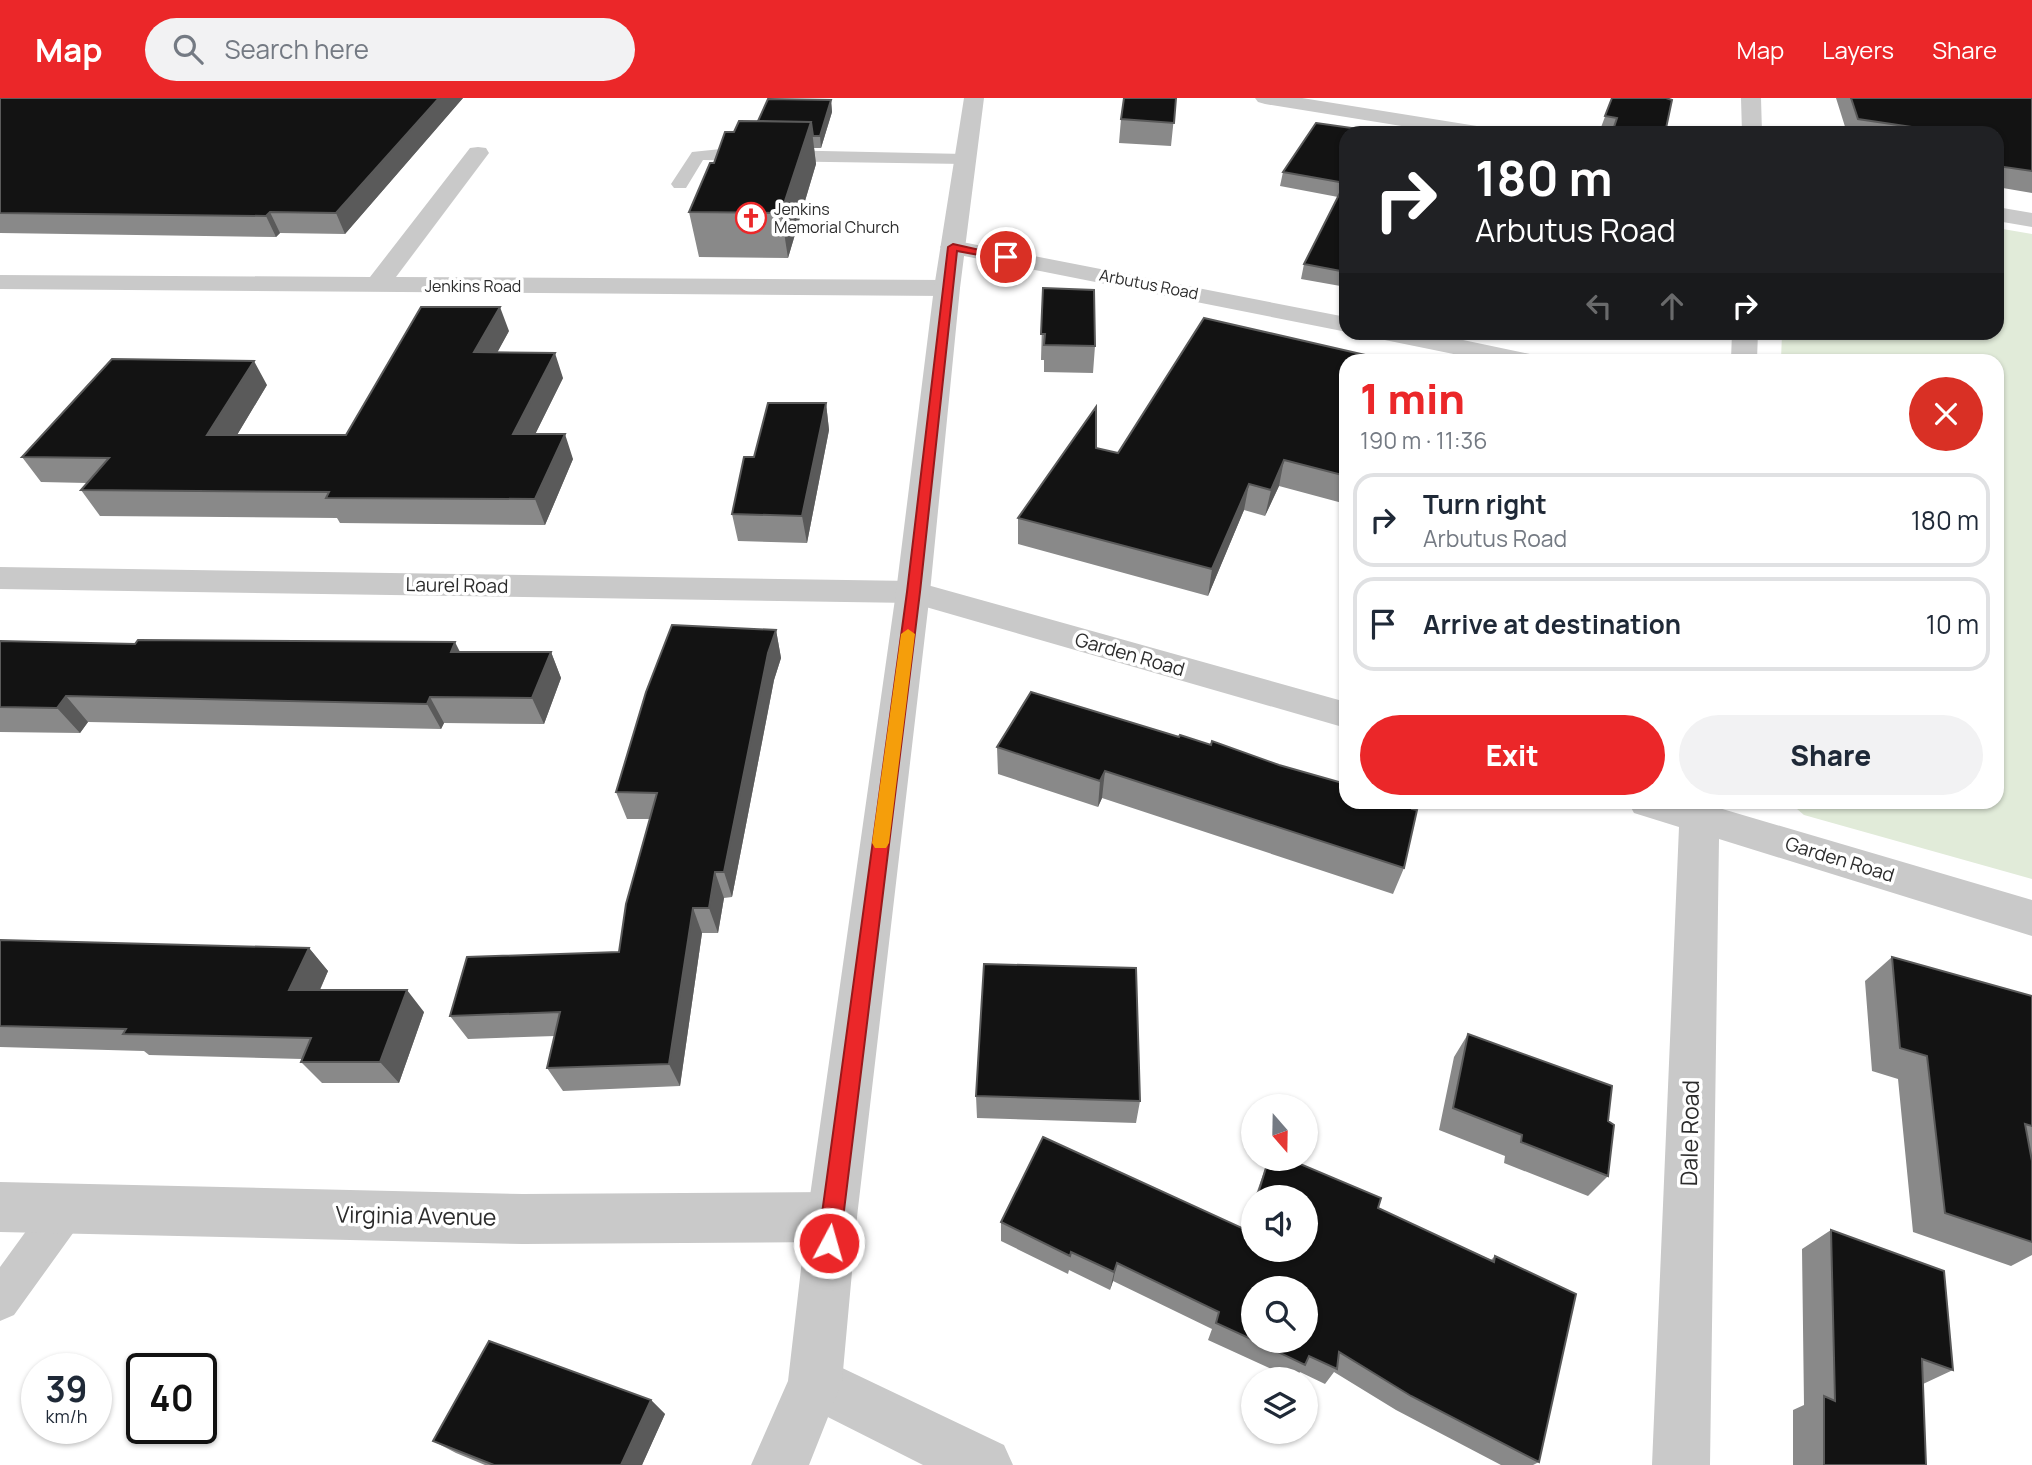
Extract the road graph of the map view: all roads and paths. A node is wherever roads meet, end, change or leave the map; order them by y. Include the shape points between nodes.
1 (974, 98) edge
2 (1265, 98) edge
3 (1751, 98) edge
4 (1439, 126) edge
5 (1752, 126) edge
6 (478, 153) dead end
7 (965, 159) junction
8 (680, 184) dead end
9 (2004, 215) edge
10 (2032, 220) edge
11 (953, 247) junction
12 (0, 282) edge
13 (376, 286) junction
14 (947, 288) junction
15 (1339, 323) edge
16 (1423, 340) edge
17 (1491, 354) edge
18 (0, 578) edge
19 (914, 592) junction
20 (1339, 713) edge
21 (1699, 809) edge
22 (2032, 918) edge
23 (0, 1206) edge
24 (67, 1208) junction
25 (832, 1217) junction
26 (0, 1301) edge
27 (815, 1382) junction
28 (780, 1465) edge
29 (984, 1465) edge
30 (1681, 1465) edge

1 - 7 street
2 - 4 street
3 - 5 street
6 - 13 street
7 - 8 lane via 698,156
7 - 11 street
9 - 10 street
11 - 14 street
11 - 15 street, Arbutus Road
12 - 13 street, Jenkins Road
13 - 14 street, Jenkins Road
14 - 19 street
16 - 17 street
18 - 19 street, Laurel Road
19 - 20 street, Garden Road
19 - 25 street
21 - 22 street, Garden Road
21 - 30 street, Dale Road
23 - 24 street, Virginia Avenue
24 - 25 street, Virginia Avenue via 523,1219
24 - 26 lane
25 - 27 street
27 - 28 street
27 - 29 street

